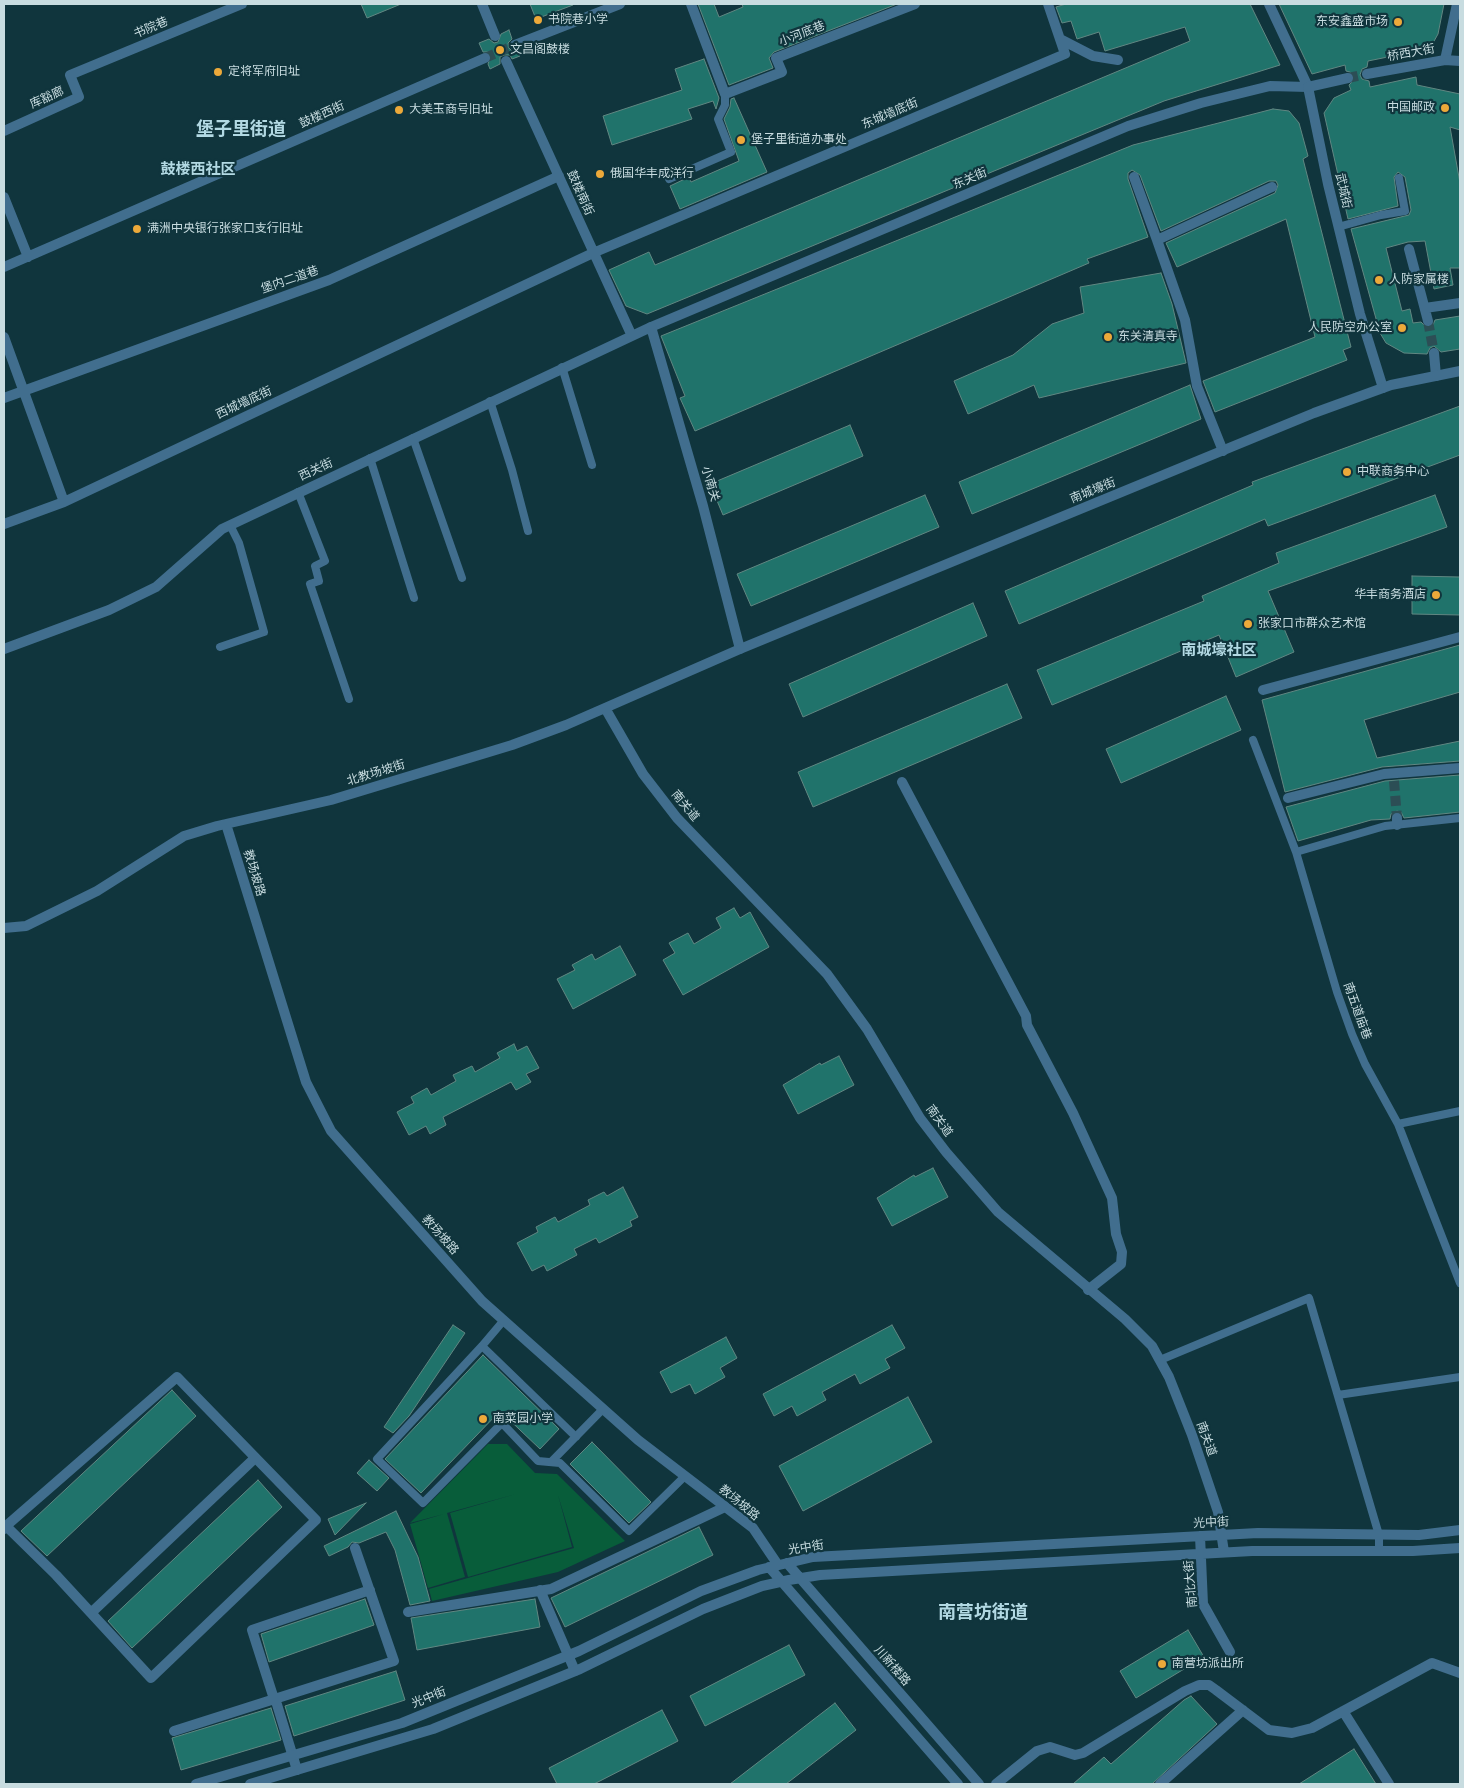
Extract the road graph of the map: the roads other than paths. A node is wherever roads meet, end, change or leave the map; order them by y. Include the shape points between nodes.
1 (242, 4) edge
2 (482, 4) edge
3 (620, 4) edge
4 (691, 4) edge
5 (915, 4) edge
6 (1048, 4) edge
7 (1269, 4) edge
8 (1456, 4) edge
9 (495, 36) dead end
10 (1060, 39) junction
11 (515, 45) tunnel mouth
12 (485, 58) tunnel mouth
13 (1118, 60) dead end
14 (1445, 60) junction
15 (506, 61) dead end
16 (1460, 61) edge
17 (1367, 74) tunnel mouth
18 (70, 75) joint
19 (1348, 78) tunnel mouth
20 (1308, 87) junction
21 (725, 94) junction
22 (4, 131) edge
23 (559, 176) junction
24 (1134, 177) dead end
25 (1400, 178) dead end
26 (669, 179) dead end
27 (1272, 187) dead end
28 (4, 198) edge
29 (1338, 226) junction
30 (1157, 240) junction
31 (1409, 249) dead end
32 (593, 252) junction
33 (28, 257) junction
34 (4, 267) edge
35 (1460, 303) edge
36 (1425, 308) junction
37 (1428, 320) tunnel mouth
38 (651, 327) junction
39 (632, 334) junction
40 (4, 337) edge
41 (1434, 353) tunnel mouth
42 (562, 368) junction
43 (1460, 371) edge
44 (1436, 376) junction
45 (1383, 388) junction
46 (24, 391) junction
47 (4, 398) edge
48 (490, 401) junction
49 (412, 438) junction
50 (1223, 451) junction
51 (370, 458) junction
52 (592, 465) dead end
53 (298, 492) junction
54 (64, 502) junction
55 (4, 524) edge
56 (230, 525) junction
57 (528, 531) dead end
58 (462, 578) dead end
59 (414, 598) dead end
60 (1460, 637) edge
61 (220, 647) dead end
62 (4, 649) edge
63 (740, 649) junction
64 (1263, 690) dead end
65 (349, 699) dead end
66 (605, 708) junction
67 (1253, 740) dead end
68 (1460, 768) edge
69 (902, 782) dead end
70 (1288, 798) dead end
71 (1460, 818) edge
72 (226, 824) junction
73 (1296, 852) junction
74 (4, 928) edge
75 (1460, 1111) edge
76 (1398, 1124) junction
77 (1460, 1282) edge
78 (1088, 1290) junction
79 (504, 1320) junction
80 (482, 1346) junction
81 (1160, 1360) junction
82 (1460, 1377) edge
83 (1338, 1395) junction
84 (603, 1409) junction
85 (576, 1437) junction
86 (255, 1458) junction
87 (551, 1462) junction
88 (685, 1476) junction
89 (724, 1507) junction
90 (5, 1527) edge
91 (1460, 1530) edge
92 (1222, 1535) junction
93 (1379, 1535) junction
94 (1200, 1536) junction
95 (355, 1548) dead end
96 (1460, 1548) edge
97 (1379, 1551) junction
98 (1224, 1552) junction
99 (1201, 1554) junction
100 (778, 1565) junction
101 (800, 1578) junction
102 (781, 1582) junction
103 (370, 1590) junction
104 (540, 1590) junction
105 (408, 1612) dead end
106 (92, 1613) junction
107 (1230, 1652) dead end
108 (568, 1656) junction
109 (575, 1671) junction
110 (1460, 1673) edge
111 (275, 1698) junction
112 (1243, 1710) junction
113 (1343, 1711) junction
114 (174, 1731) dead end
115 (293, 1756) junction
116 (297, 1770) junction
117 (196, 1784) edge
118 (250, 1784) edge
119 (958, 1784) edge
120 (979, 1784) edge
121 (996, 1784) edge
122 (1160, 1784) edge
123 (1389, 1784) edge

1 - 18 street, 书院巷
2 - 9 street
3 - 11 street
4 - 21 street
5 - 21 street, 小河底巷 via 776,58 782,72
6 - 10 street, 东城墙底街
7 - 20 street, 武城街
8 - 14 street
10 - 13 street via 1093,56
10 - 32 street, 东城墙底街 via 1065,54
12 - 33 street, 鼓楼西街
14 - 16 street, 桥西大街
14 - 17 street, 桥西大街
15 - 23 street, 鼓楼南街
18 - 22 street, 库豁廊 via 79,97
19 - 20 street
20 - 29 street, 武城街
20 - 38 street, 东关街 via 1270,86 1128,126
21 - 26 lane via 725,105 718,120 731,152
23 - 32 street, 鼓楼南街
23 - 46 street, 堡内二道巷 via 329,280
24 - 30 street
25 - 29 lane via 1405,211
27 - 30 street
28 - 33 street
29 - 45 street, 武城街
30 - 50 street via 1185,320 1197,386
31 - 36 street
32 - 39 street, 鼓楼南街
32 - 54 street, 西城墙底街
33 - 34 street, 鼓楼西街
35 - 36 street
36 - 37 street
38 - 39 street, 西关街
38 - 63 street, 小南关
39 - 42 street, 西关街
40 - 46 street
41 - 44 street
42 - 48 street, 西关街
42 - 52 lane
43 - 44 street, 南城壕街
44 - 45 street, 南城壕街
45 - 50 street, 南城壕街
46 - 47 street, 堡内二道巷
46 - 54 street
48 - 49 street, 西关街
48 - 57 lane
49 - 51 street, 西关街
49 - 58 lane
50 - 63 street, 南城壕街
51 - 53 street, 西关街
51 - 59 lane
53 - 56 street, 西关街
53 - 65 lane via 325,561 315,566 319,581 310,584
54 - 55 street, 西城墙底街
56 - 61 lane via 239,543 264,632
56 - 62 street, 西关街 via 156,587 109,610
60 - 64 street
63 - 66 street, 北教场坡街
66 - 72 street, 北教场坡街 via 512,745 331,800
66 - 78 street, 南关道 via 643,774 677,818 826,974 866,1029 920,1118 946,1152 998,1212
67 - 73 lane, 南五道庙巷
68 - 70 street
69 - 78 street via 1026,1016 1027,1025 1073,1112 1112,1198 1116,1234 1122,1252 1121,1264
71 - 73 lane via 1397,822
72 - 74 street, 北教场坡街 via 184,836 98,891 26,926
72 - 79 street, 教场坡路 via 306,1082 331,1131 482,1301
73 - 76 lane, 南五道庙巷 via 1352,1034
75 - 76 lane
76 - 77 lane, 南五道庙巷
78 - 81 street, 南关道 via 1152,1346
79 - 80 lane
79 - 84 street, 教场坡路
80 - 85 lane
80 - 87 lane via 377,1459 423,1502 502,1423 538,1461
81 - 83 lane via 1309,1298
81 - 92 street, 南关道 via 1170,1377 1192,1435 1218,1512
82 - 83 lane
83 - 93 lane
84 - 85 lane
84 - 88 street, 教场坡路
85 - 87 lane
86 - 90 street via 177,1377
86 - 106 street
86 - 106 street via 316,1520 151,1678
87 - 88 lane via 560,1463 629,1531
88 - 89 street, 教场坡路
89 - 100 street, 教场坡路 via 753,1528
89 - 104 street via 551,1589
90 - 106 street
91 - 93 street, 光中街
92 - 93 street, 光中街
92 - 94 street, 光中街
92 - 98 street, 南关道
93 - 97 lane
94 - 99 street, 南北大街
94 - 100 street, 光中街 via 812,1557
95 - 103 street
96 - 97 street
97 - 98 street
98 - 99 street
99 - 101 street
99 - 107 street, 南北大街 via 1203,1604
100 - 101 street, 川新楼路
100 - 102 street
100 - 108 street, 光中街 via 701,1591
101 - 102 street
101 - 120 street, 川新楼路
102 - 109 street via 703,1609
102 - 119 street
103 - 111 street via 252,1630
103 - 111 street via 394,1661
104 - 105 street
104 - 108 street
108 - 109 street
108 - 115 street, 光中街 via 402,1723
109 - 116 street via 433,1729
110 - 113 street via 1432,1664
111 - 114 street
111 - 115 street
112 - 113 street via 1269,1730 1292,1733 1303,1732
112 - 121 street via 1209,1685 1199,1685 1185,1690 1083,1753 1075,1755 1050,1747 1037,1751
112 - 122 street
113 - 123 street
115 - 116 street
115 - 117 street, 光中街
116 - 118 street

